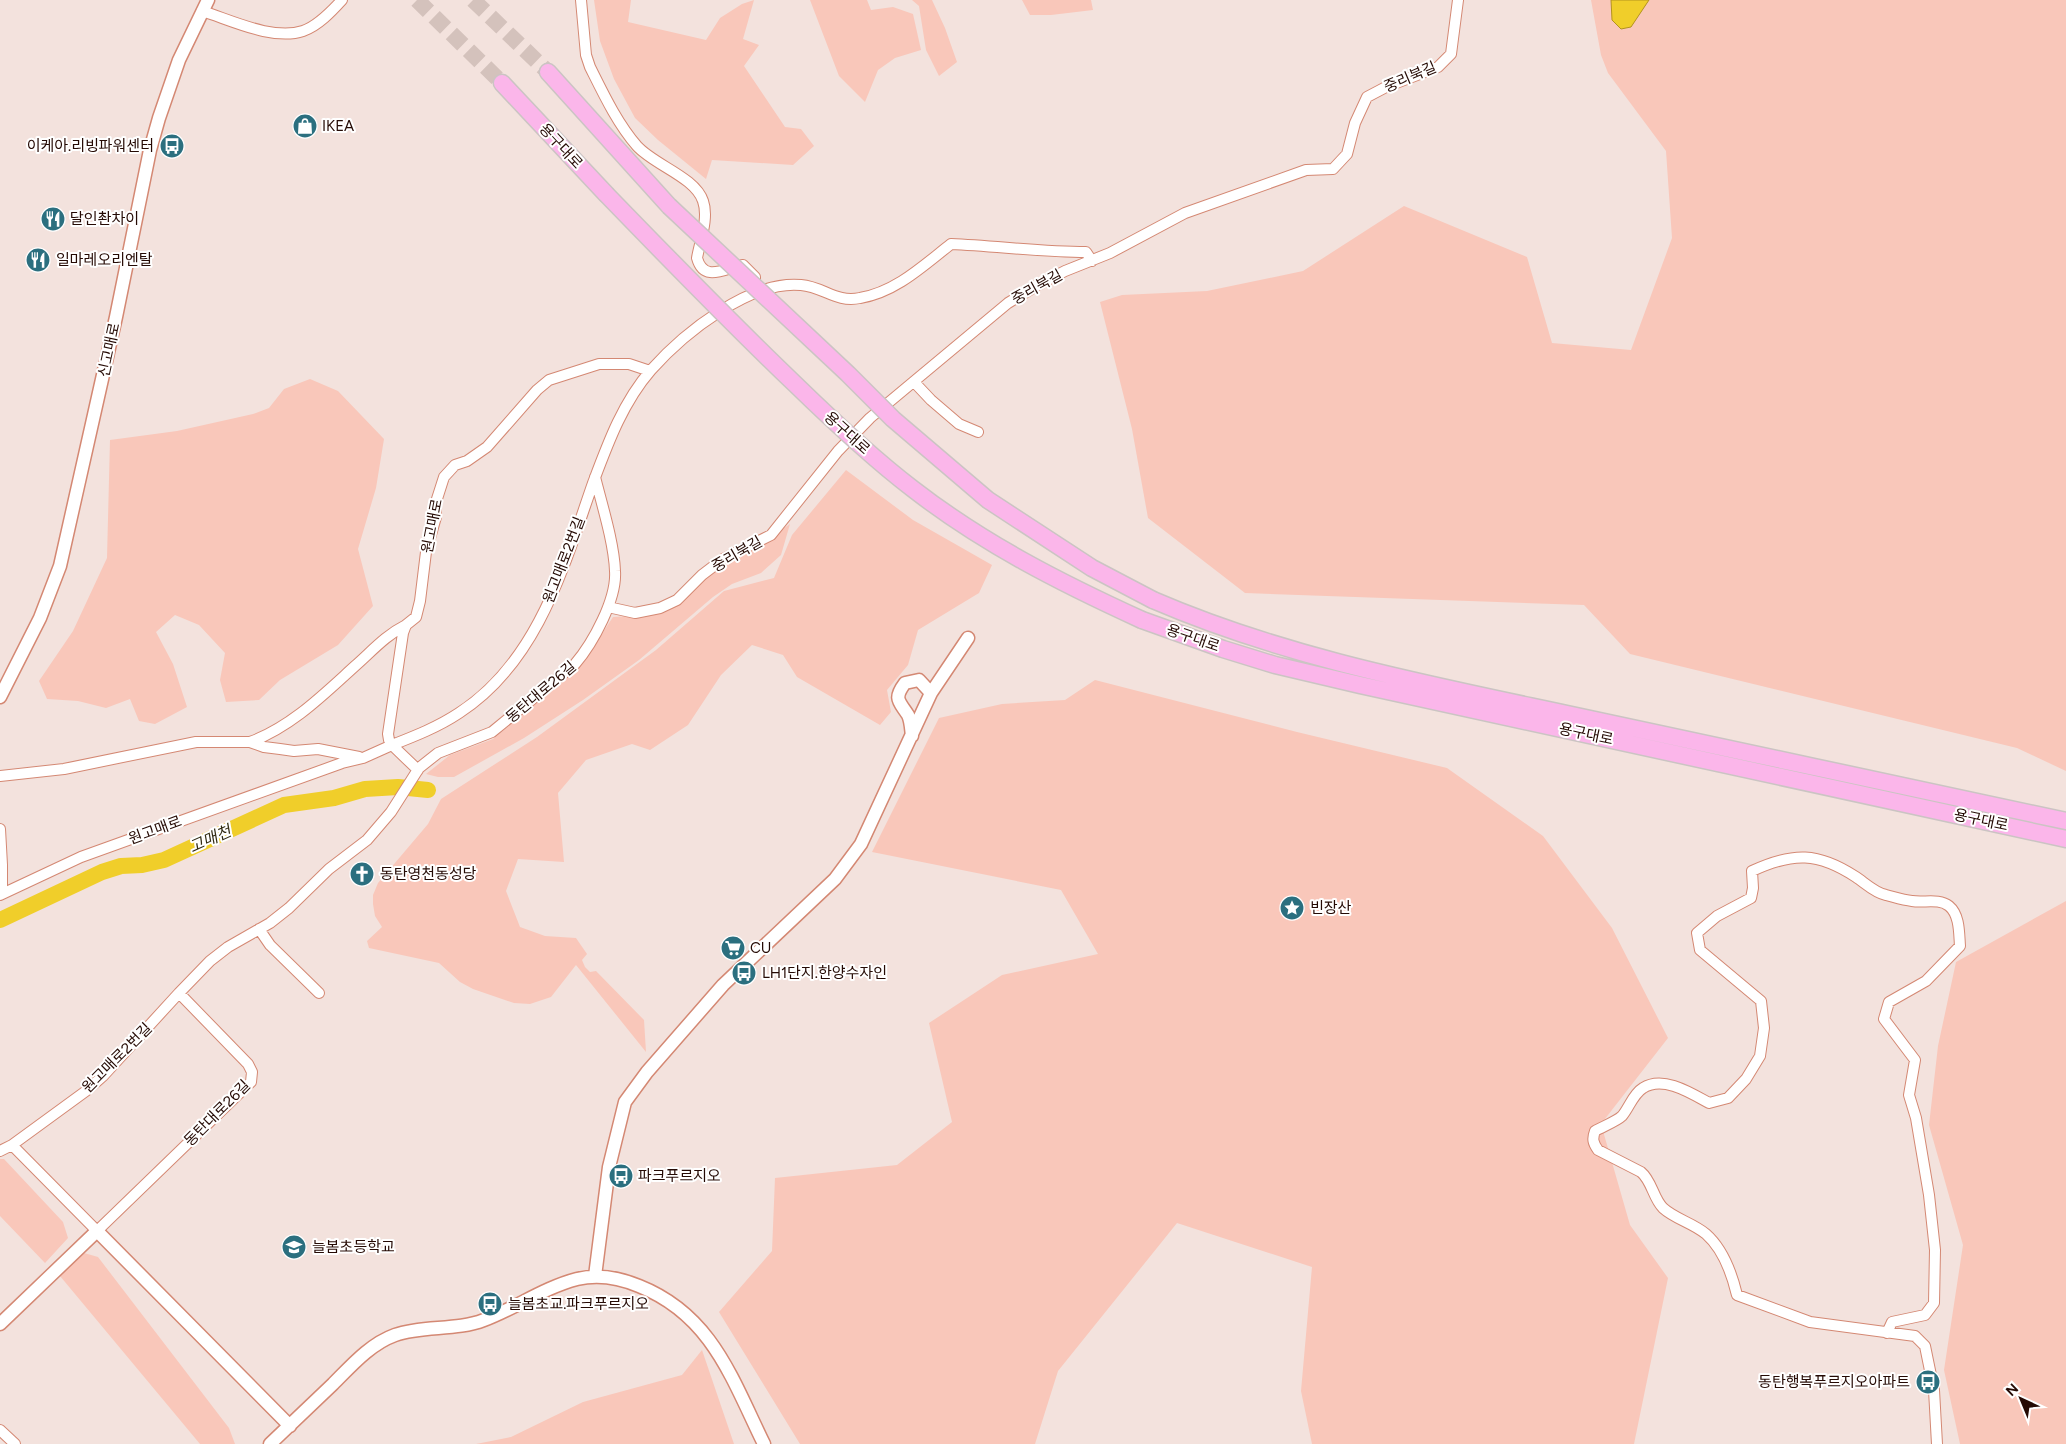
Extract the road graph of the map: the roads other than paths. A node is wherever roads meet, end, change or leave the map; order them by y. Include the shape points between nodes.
1 (342, 0) edge
2 (581, 0) edge
3 (1458, 0) edge
4 (205, 5) edge
5 (548, 72) tunnel mouth
6 (502, 83) tunnel mouth
7 (1092, 261) junction
8 (755, 292) junction
9 (650, 371) junction
10 (914, 382) junction
11 (978, 432) dead end
12 (595, 477) junction
13 (608, 607) junction
14 (406, 625) junction
15 (968, 638) dead end
16 (931, 693) junction
17 (0, 697) edge
18 (912, 736) junction
19 (250, 742) junction
20 (392, 745) junction
21 (362, 758) junction
22 (416, 772) junction
23 (0, 776) edge
24 (2066, 821) edge
25 (0, 829) edge
26 (2066, 839) edge
27 (1, 894) edge
28 (259, 930) junction
29 (179, 993) junction
30 (319, 993) dead end
31 (12, 1145) junction
32 (0, 1151) edge
33 (97, 1231) junction
34 (595, 1276) junction
35 (0, 1324) edge
36 (1887, 1333) junction
37 (290, 1426) junction
38 (0, 1430) edge
39 (15, 1444) edge
40 (270, 1444) edge
41 (764, 1444) edge
42 (1938, 1444) edge

1 - 4 street via 304,31 286,34 266,32
2 - 8 street via 590,67 626,131 645,154 687,181 703,200 705,212 697,258 699,264 703,269 719,273 742,265 755,277
3 - 7 street, 중리북길 via 1451,54 1438,67 1386,86 1367,97 1346,154 1333,169 1306,170 1185,213
4 - 17 street, 신고매로 via 176,69 150,150 60,566 40,618
5 - 24 highway, 용구대로, bridge via 669,206 893,419 988,500 1092,568 1153,600 1246,636 1364,670
6 - 26 highway, 용구대로, bridge via 606,194 844,432 914,490 971,530 1070,588 1142,620 1223,649 1322,676
7 - 8 street via 1086,252 952,244 901,282 863,298 842,300 804,285 785,284
7 - 10 street, 중리북길 via 1050,279 1008,303
8 - 9 street via 709,319
9 - 12 street, 원고매로2번길 via 616,423
9 - 14 street, 원고매로 via 629,364 600,364 548,380 487,447 455,465 444,477 439,490 420,601 416,617
10 - 11 street via 959,424
10 - 13 street, 중리북길 via 870,418 838,451 771,535 723,559 677,600 660,608 635,613
12 - 13 street, 동탄대로26길 via 615,572
12 - 20 street, 원고매로2번길 via 556,589 530,639 505,673 460,712 428,731
13 - 22 street, 동탄대로26길 via 584,653 568,670 492,732 438,753
14 - 19 street via 382,640 305,711 267,736
14 - 20 street, 원고매로 via 402,633 388,734
15 - 16 street
16 - 18 street
16 - 18 street via 920,680 905,683 899,691 899,704 909,717
18 - 34 street via 861,844 835,879 722,985 625,1102 609,1167
19 - 21 street via 264,747 294,751 318,749
19 - 23 street via 196,742 64,769
20 - 21 street, 원고매로
20 - 22 street
21 - 27 street, 원고매로 via 82,857
22 - 28 street, 동탄대로26길 via 378,829 329,869 289,908
25 - 27 street
28 - 29 street via 210,961
28 - 30 street
29 - 31 street, 원고매로2번길 via 97,1081
29 - 33 street, 동탄대로26길 via 248,1064 252,1072 251,1082
31 - 32 street, 원고매로2번길
31 - 33 street
33 - 35 street, 동탄대로26길
33 - 37 street
34 - 37 street via 553,1286 480,1321 418,1329 393,1336 366,1351
34 - 41 street via 653,1292 698,1324 714,1346
36 - 36 street via 1892,1322 1925,1315 1934,1303 1935,1250 1921,1147 1909,1095 1915,1060 1884,1019 1889,1002 1926,981 1960,946 1958,920 1950,907 1936,901 1913,901 1882,895 1841,868 1816,858 1770,863 1752,871 1750,898 1717,916 1697,933 1700,950 1761,1001 1764,1028 1760,1056 1746,1079 1728,1098 1709,1103 1675,1085 1643,1088 1621,1117 1595,1131 1592,1138 1598,1150 1647,1177 1662,1207 1706,1234 1728,1267 1737,1295 1810,1322
36 - 42 street via 1915,1336 1925,1346 1934,1390
37 - 40 street
38 - 39 street

